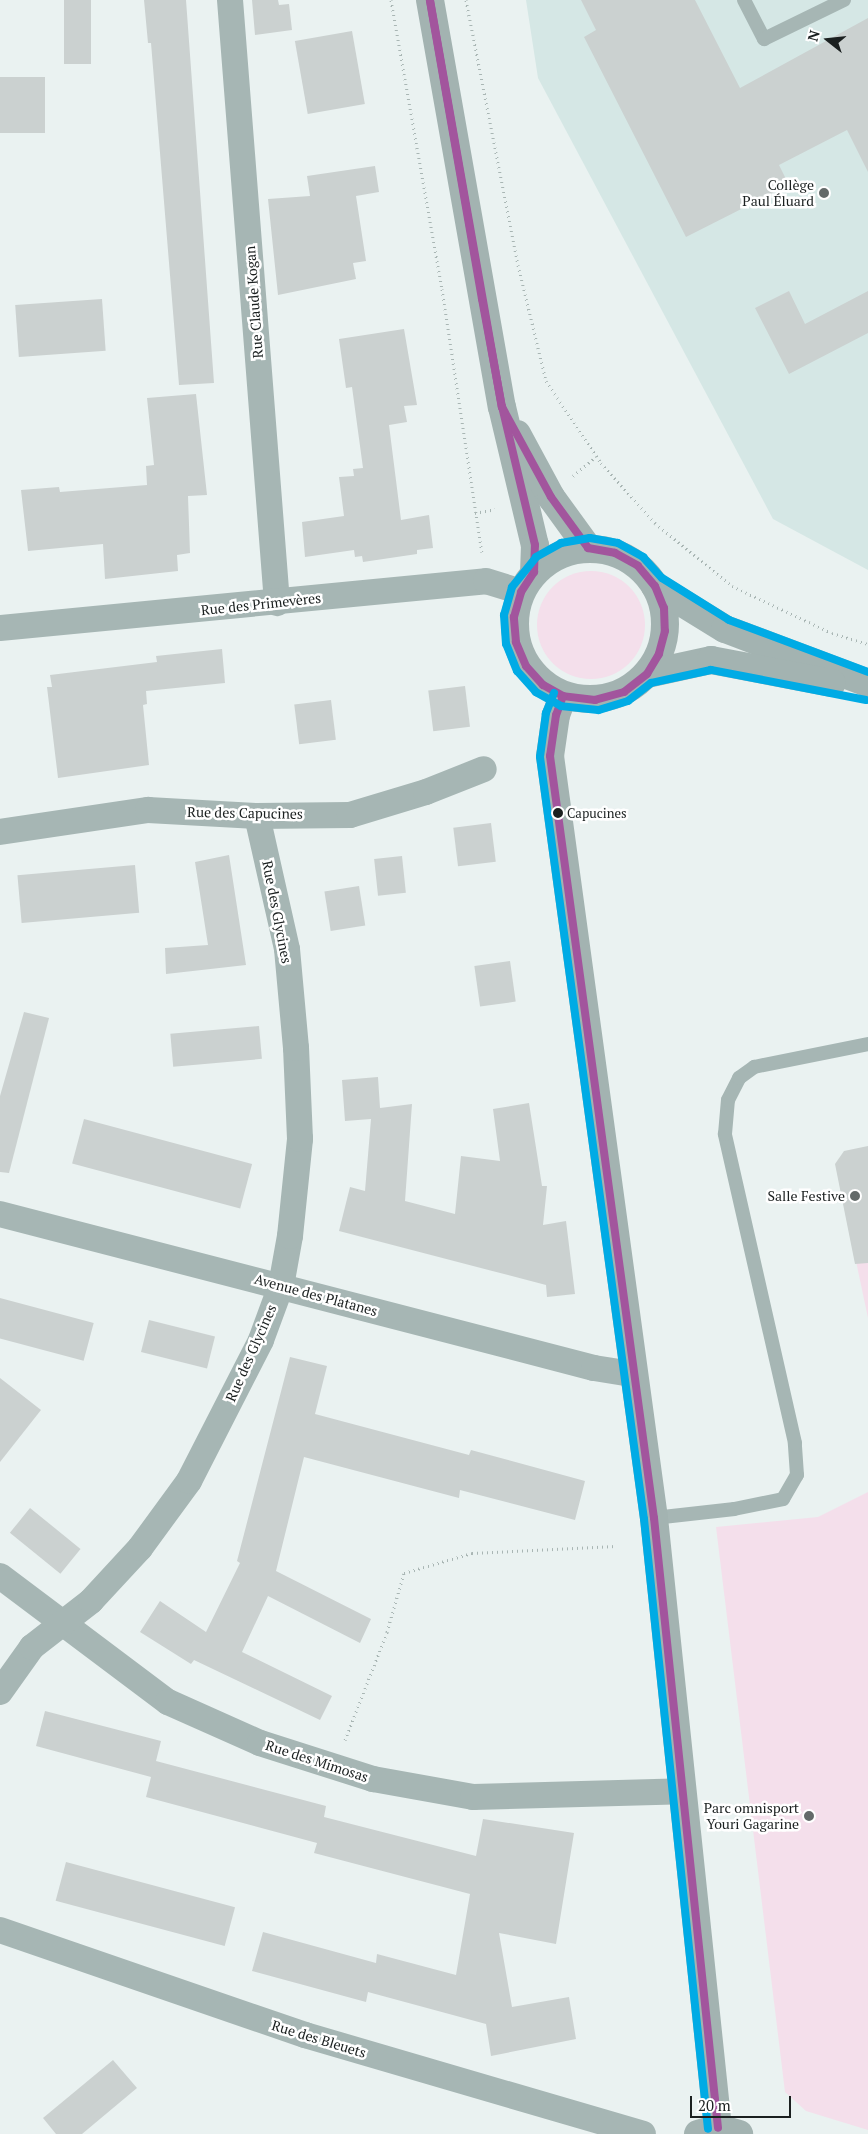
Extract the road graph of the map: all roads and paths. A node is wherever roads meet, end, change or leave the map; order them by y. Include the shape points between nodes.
1 (230, 0) edge
2 (391, 0) edge
3 (430, 0) edge
4 (466, 0) edge
5 (744, 0) edge
6 (844, 0) edge
7 (502, 407) junction
8 (596, 457) junction
9 (570, 478) dead end
10 (588, 548) junction
11 (486, 581) junction
12 (528, 582) junction
13 (655, 586) junction
14 (277, 603) junction
15 (0, 628) edge
16 (868, 644) edge
17 (647, 674) junction
18 (868, 683) edge
19 (868, 690) edge
20 (563, 696) junction
21 (484, 769) dead end
22 (257, 816) junction
23 (0, 832) edge
24 (868, 1044) edge
25 (0, 1214) edge
26 (281, 1286) junction
27 (633, 1374) junction
28 (654, 1518) junction
29 (616, 1546) dead end
30 (0, 1576) edge
31 (60, 1624) junction
32 (0, 1692) edge
33 (326, 1764) junction
34 (683, 1791) junction
35 (0, 1930) edge
36 (718, 2132) edge
37 (643, 2134) edge

1 - 14 street, Rue Claude Kogan
2 - 11 path via 442,289
3 - 7 main road
4 - 8 path via 518,265 546,381
5 - 6 lane via 764,39
7 - 10 main road via 551,497
7 - 12 main road via 535,544
8 - 9 path
8 - 16 path via 654,523 732,586 832,634
10 - 12 main road via 564,553
10 - 13 main road via 614,553 638,566
11 - 12 street, Rue des Primevères
11 - 14 street, Rue des Primevères
12 - 20 main road via 514,617 516,642 526,666 543,685
13 - 17 main road via 664,608 665,631 659,654
13 - 18 main road via 725,629
14 - 15 street, Rue des Primevères
17 - 19 main road via 710,660
17 - 20 main road via 624,692 596,700
20 - 27 main road via 556,715 550,756
21 - 22 street, Rue des Capucines via 426,792 350,815
22 - 23 street, Rue des Capucines via 148,810
22 - 26 street, Rue des Glycines via 287,949 296,1048 300,1139 290,1236
24 - 28 lane via 754,1067 739,1078 728,1100 725,1134 795,1443 797,1475 783,1499 734,1509
25 - 26 street, Avenue des Platanes
26 - 27 street, Avenue des Platanes via 594,1368
26 - 31 street, Rue des Glycines via 261,1340 189,1481 140,1548 91,1601
27 - 28 main road
28 - 34 main road
29 - 33 path via 472,1553 404,1573 387,1632 340,1755
30 - 31 street, Rue des Mimosas
31 - 32 street, Rue des Glycines via 32,1647
31 - 33 street, Rue des Mimosas via 168,1702 260,1743
33 - 34 street, Rue des Mimosas via 373,1779 473,1797
34 - 36 main road
35 - 37 street, Rue des Bleuets via 305,2035

